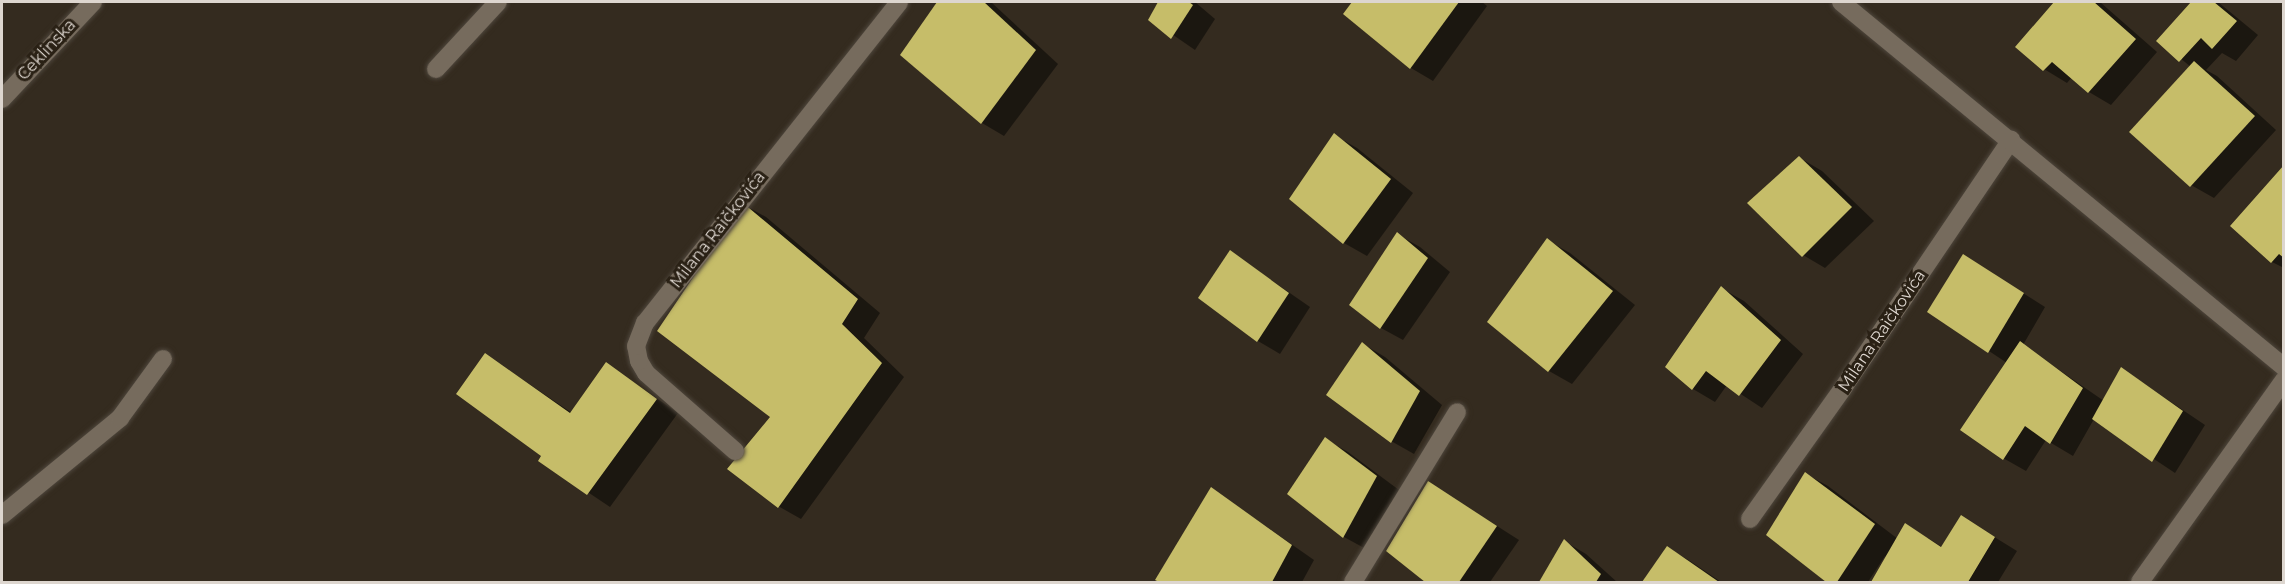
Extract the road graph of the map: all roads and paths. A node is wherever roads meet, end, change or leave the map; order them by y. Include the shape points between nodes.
1 (93, 2) edge
2 (498, 2) edge
3 (899, 2) edge
4 (1841, 2) edge
5 (436, 69) dead end
6 (2, 99) edge
7 (2011, 140) junction
8 (164, 359) dead end
9 (2283, 367) edge
10 (2283, 380) edge
11 (1457, 412) dead end
12 (735, 451) dead end
13 (2, 515) edge
14 (1750, 519) dead end
15 (1353, 582) edge
16 (2140, 582) edge

1 - 6 street, Ceklinska
2 - 5 street
3 - 12 street, Milana Raičkovića via 645,323 636,346 646,373
4 - 7 street
7 - 9 street
7 - 14 street, Milana Raičkovića
8 - 13 street via 120,418
10 - 16 street
11 - 15 street

